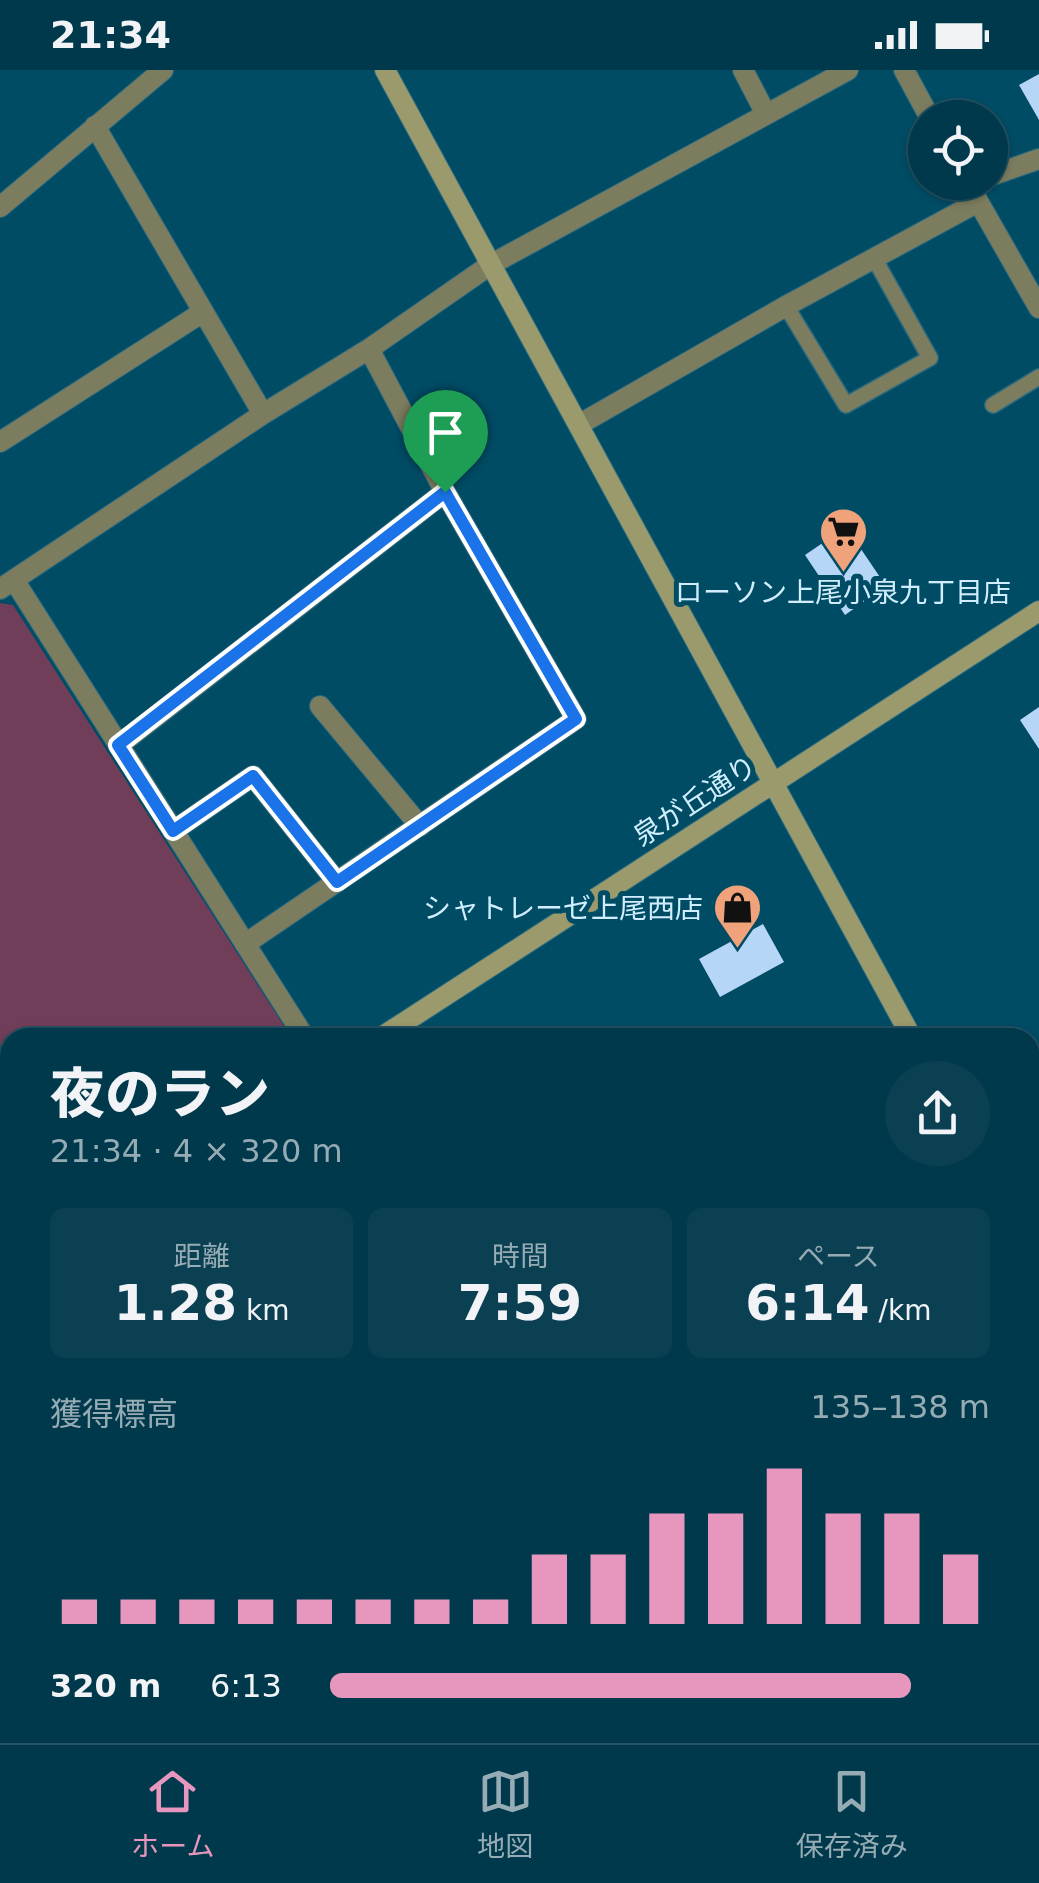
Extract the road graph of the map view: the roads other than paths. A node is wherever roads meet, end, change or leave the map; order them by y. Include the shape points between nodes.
1 (164, 70) edge
2 (385, 70) edge
3 (743, 70) edge
4 (848, 70) edge
5 (904, 70) edge
6 (920, 100) edge
7 (766, 114) junction
8 (96, 126) junction
9 (1039, 159) edge
10 (1008, 170) edge
11 (954, 200) edge
12 (978, 200) edge
13 (0, 207) edge
14 (874, 258) junction
15 (490, 265) junction
16 (786, 306) junction
17 (1039, 308) edge
18 (203, 312) junction
19 (369, 348) junction
20 (1039, 377) edge
21 (993, 405) dead end
22 (263, 414) junction
23 (580, 424) junction
24 (0, 442) edge
25 (445, 492) junction
26 (7, 584) edge
27 (1039, 611) edge
28 (320, 706) dead end
29 (118, 745) junction
30 (774, 783) junction
31 (420, 826) junction
32 (173, 831) junction
33 (337, 882) junction
34 (246, 944) junction
35 (299, 1028) edge
36 (395, 1028) edge
37 (907, 1028) edge

1 - 8 street
2 - 15 street
3 - 7 street
4 - 7 street
5 - 6 street
7 - 15 street
8 - 13 street
8 - 18 street
9 - 10 street
11 - 14 street
12 - 17 street
14 - 16 street
14 - 16 lane via 930,358 846,405
15 - 19 street
15 - 23 street
16 - 23 street
18 - 22 street
18 - 24 street
19 - 22 street
19 - 25 street
20 - 21 lane
22 - 26 street
23 - 30 street
25 - 29 street
25 - 31 street via 576,719
26 - 29 street
27 - 30 street, 泉が丘通り
28 - 31 street
29 - 32 street
30 - 36 street, 泉が丘通り
30 - 37 street
31 - 33 street
32 - 33 street via 253,776
32 - 34 street
33 - 34 street
34 - 35 street

